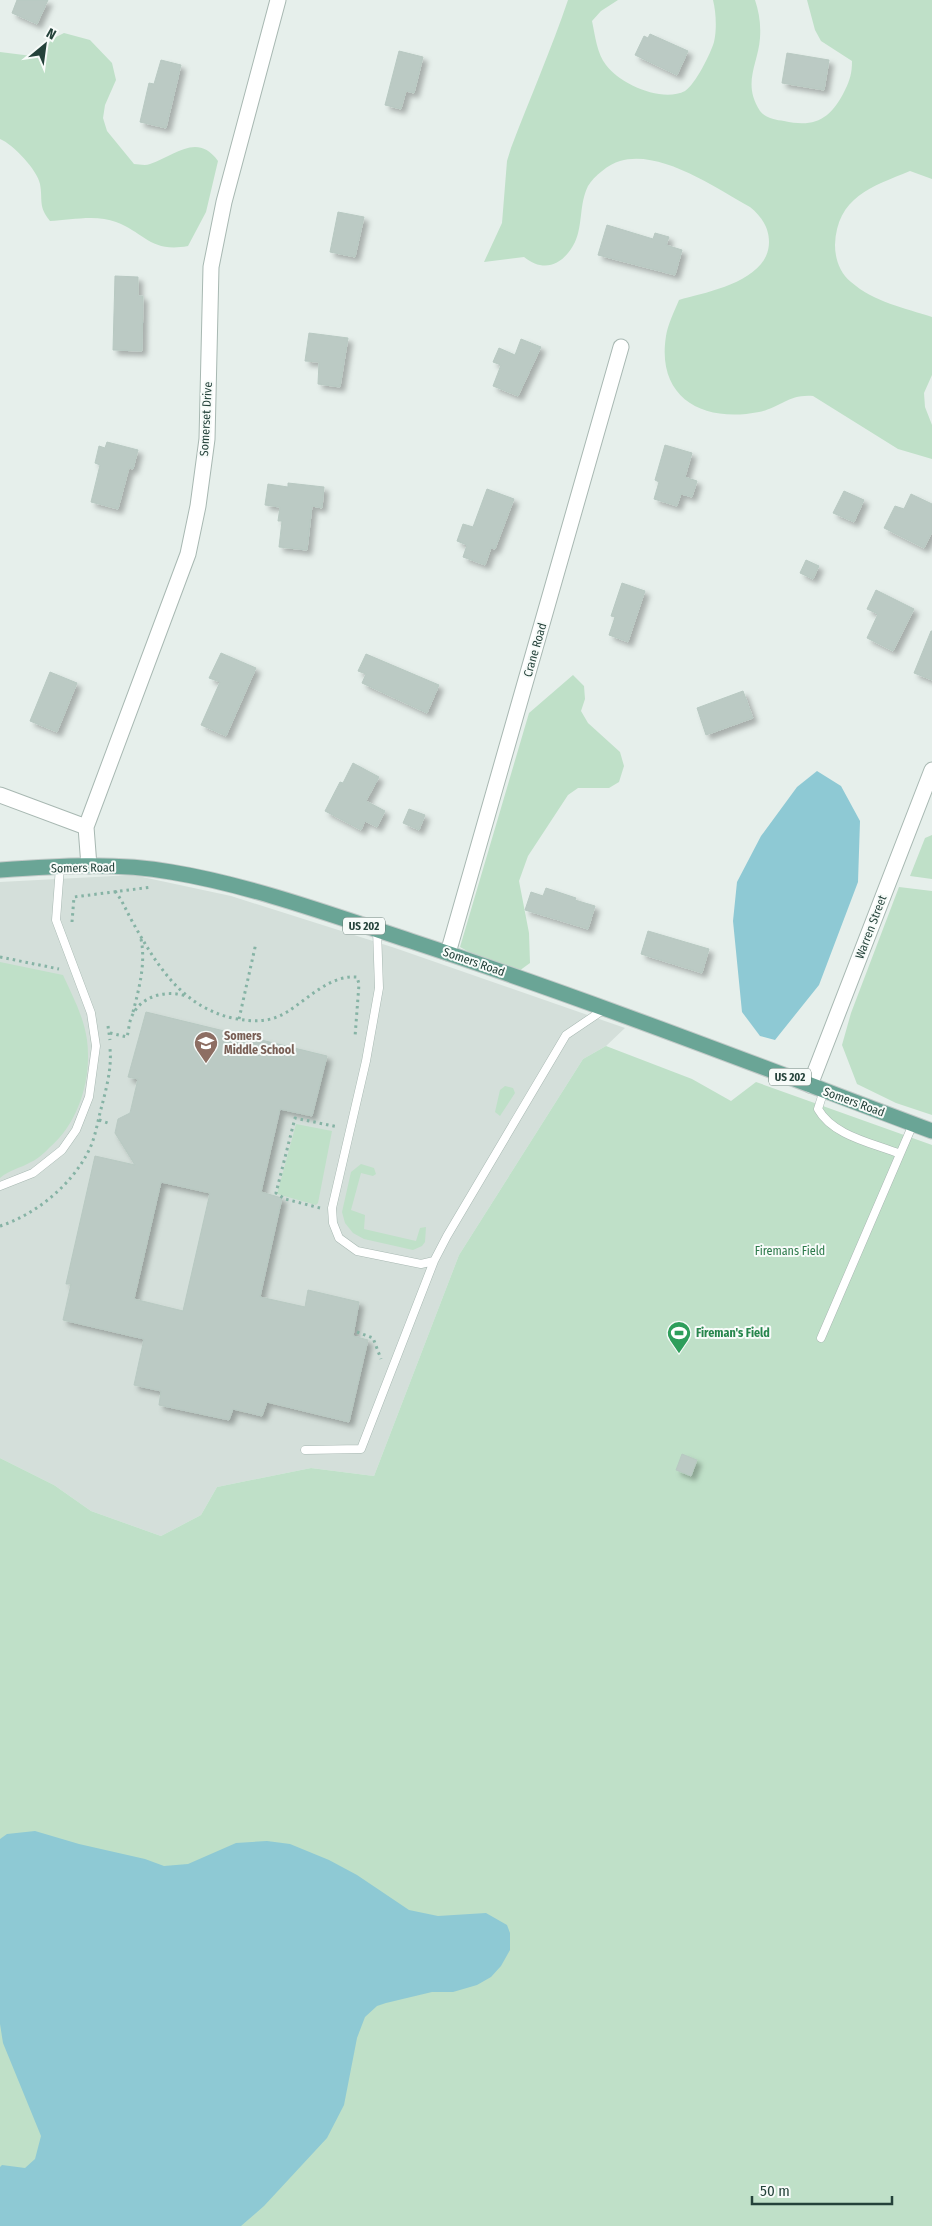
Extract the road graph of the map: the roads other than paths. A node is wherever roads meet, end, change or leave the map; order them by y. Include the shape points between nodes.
1 (278, 0) edge
2 (621, 347) dead end
3 (932, 770) edge
4 (0, 795) edge
5 (86, 827) junction
6 (89, 866) junction
7 (60, 868) junction
8 (0, 870) edge
9 (377, 930) junction
10 (448, 953) junction
11 (606, 1008) junction
12 (817, 1088) junction
13 (913, 1124) junction
14 (932, 1131) edge
15 (900, 1154) junction
16 (0, 1186) edge
17 (434, 1261) junction
18 (821, 1338) dead end
19 (305, 1450) dead end

1 - 5 street, Somerset Drive via 224,202 212,267 207,439 188,554
2 - 10 street, Crane Road
3 - 12 street, Warren Street
4 - 5 street
5 - 6 street
6 - 7 main road, Somers Road / US 202
6 - 9 main road, Somers Road / US 202 via 170,871 207,879
7 - 8 main road, Somers Road / US 202
7 - 16 lane via 56,920 91,1014 96,1046 89,1097 76,1130 62,1150 33,1173
9 - 10 main road, Somers Road / US 202
9 - 17 lane via 379,988 366,1061 332,1208 333,1223 339,1238 357,1251 421,1264
10 - 11 main road, Somers Road / US 202
11 - 12 main road, Somers Road / US 202
11 - 17 lane via 566,1035
12 - 13 main road, Somers Road / US 202
12 - 15 lane via 818,1109 825,1121 841,1131
13 - 14 main road, Somers Road / US 202
13 - 15 lane
15 - 18 lane
17 - 19 lane via 361,1449

